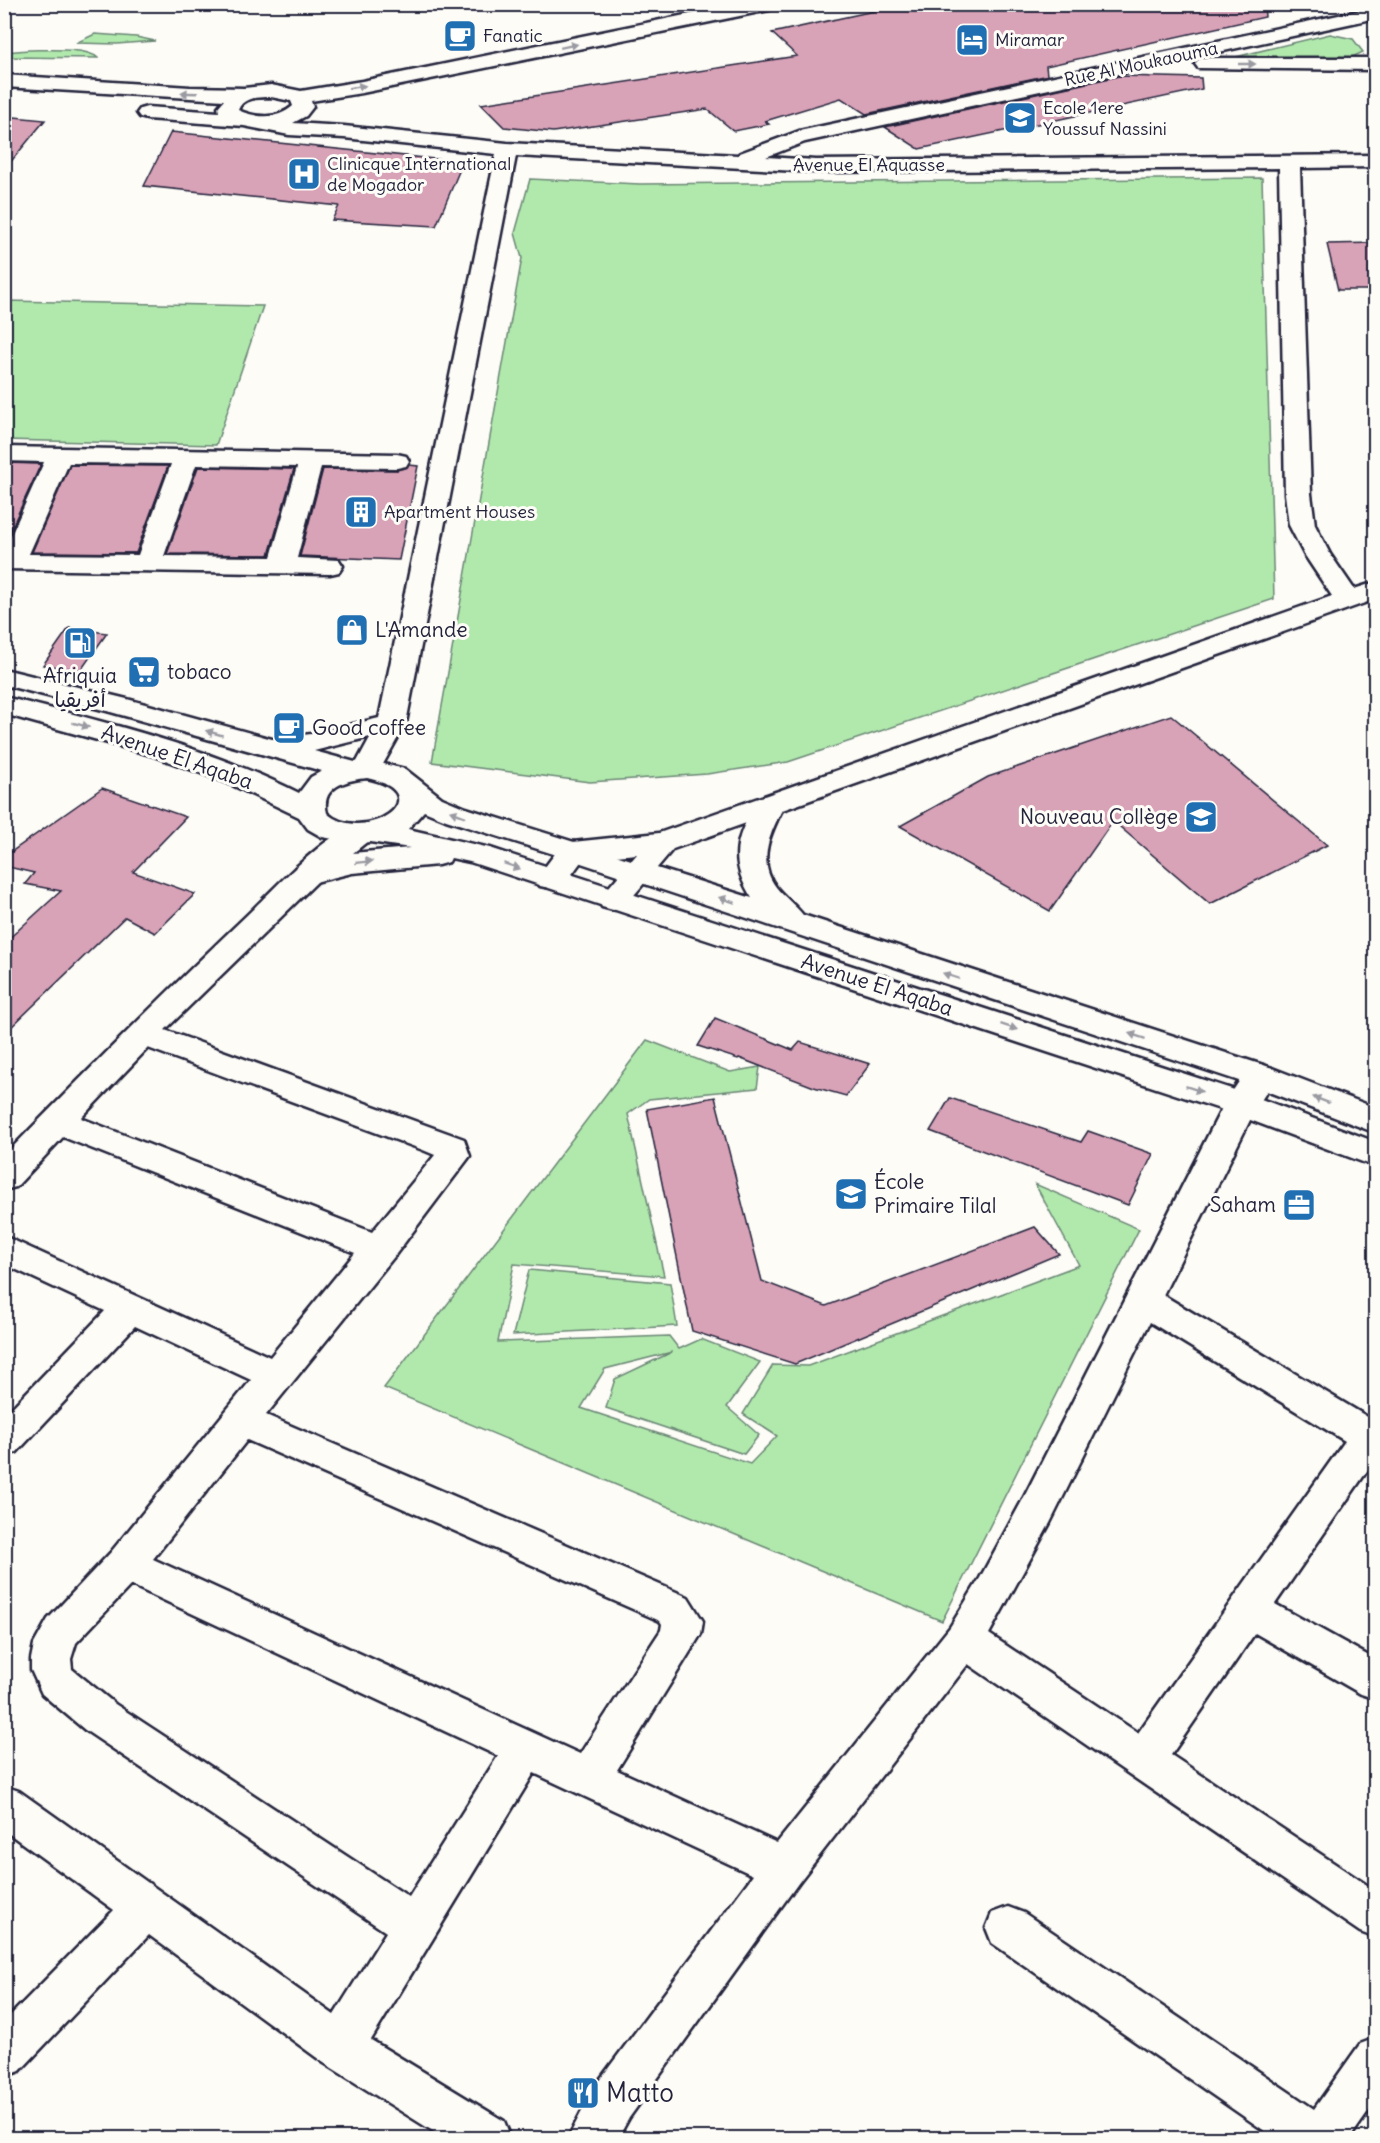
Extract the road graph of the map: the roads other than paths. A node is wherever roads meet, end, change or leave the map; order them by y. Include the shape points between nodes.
1 (769, 4) edge
2 (1348, 11) edge
3 (1376, 12) edge
4 (1368, 31) dead end
5 (1146, 63) junction
6 (1376, 64) edge
7 (4, 81) edge
8 (79, 86) junction
9 (247, 94) junction
10 (301, 102) junction
11 (63, 107) dead end
12 (125, 111) dead end
13 (250, 121) junction
14 (353, 133) junction
15 (507, 150) junction
16 (1376, 160) edge
17 (734, 162) junction
18 (1289, 162) junction
19 (4, 454) edge
20 (60, 455) junction
21 (186, 457) junction
22 (311, 459) junction
23 (397, 461) dead end
24 (9, 561) edge
25 (148, 563) junction
26 (282, 565) junction
27 (330, 566) dead end
28 (1376, 590) edge
29 (1348, 600) junction
30 (4, 676) edge
31 (4, 705) edge
32 (392, 723) junction
33 (257, 746) junction
34 (359, 770) junction
35 (405, 783) junction
36 (769, 806) junction
37 (317, 818) junction
38 (365, 833) junction
39 (663, 842) junction
40 (574, 850) junction
41 (479, 855) junction
42 (638, 871) junction
43 (307, 874) junction
44 (551, 879) junction
45 (613, 900) junction
46 (794, 922) junction
47 (142, 1034) junction
48 (1250, 1090) junction
49 (1376, 1121) edge
50 (58, 1122) junction
51 (1376, 1155) edge
52 (4, 1178) edge
53 (4, 1249) edge
54 (380, 1249) junction
55 (1142, 1300) junction
56 (130, 1308) junction
57 (277, 1376) junction
58 (241, 1421) junction
59 (1372, 1439) edge
60 (4, 1441) edge
61 (125, 1564) junction
62 (1249, 1609) junction
63 (964, 1639) junction
64 (1376, 1681) edge
65 (526, 1749) junction
66 (1144, 1760) junction
67 (589, 1777) junction
68 (4, 1805) edge
69 (784, 1868) junction
70 (147, 1906) junction
71 (1376, 1917) edge
72 (416, 1928) junction
73 (1008, 1928) dead end
74 (340, 2047) junction
75 (4, 2055) edge
76 (1376, 2060) edge
77 (487, 2139) edge
78 (592, 2139) edge
79 (1314, 2139) edge
80 (1322, 2139) edge

10 -> 1 street
2 - 3 street, Rue Al Moukaouma
2 - 4 street
2 - 5 street, Rue Al Moukaouma
5 -> 6 street
5 - 17 street, Rue Al Moukaouma via 799,137
7 - 8 street
9 -> 8 street
8 - 11 street
9 - 10 street via 282,91
9 - 13 street via 228,107 229,113
10 - 13 street via 300,112 281,120
10 - 14 street via 309,117
12 - 13 street
13 - 14 street via 308,131
14 - 15 street, Avenue El Aquasse
15 - 17 street, Avenue El Aquasse
15 - 32 street
16 - 18 street, Avenue El Aquasse
17 - 18 street, Avenue El Aquasse via 828,166
18 - 29 street via 1302,525
19 - 20 street
20 - 21 street
20 - 24 street
21 - 22 street
21 - 25 street
22 - 23 street
22 - 26 street
24 - 25 street
25 - 26 street
26 - 27 street
28 - 29 street
29 - 36 street
33 -> 30 street, Avenue El Aqaba
31 -> 37 street, Avenue El Aqaba via 95,729 230,773 281,795
32 - 33 street via 311,743
32 - 34 street
32 - 35 street
33 - 34 street, Avenue El Aqaba
34 - 35 street
34 - 37 street via 323,782 314,791 310,801
35 - 38 street via 415,801 406,816 389,828
40 -> 35 street, Avenue El Aqaba via 456,814 432,804
36 - 39 street
36 - 46 street via 753,839 752,871 767,898
37 - 38 street via 341,833
37 - 43 street
38 - 41 street, Avenue El Aqaba via 419,840
38 - 43 street
39 - 40 street
39 - 42 street
40 - 42 street, Avenue El Aqaba
40 - 44 street
43 -> 41 street via 363,862
41 -> 44 street, Avenue El Aqaba
42 - 45 street
46 -> 42 street, Avenue El Aqaba
43 - 47 street
44 - 45 street, Avenue El Aqaba
45 -> 48 street, Avenue El Aqaba
48 -> 46 street, Avenue El Aqaba
47 - 50 street
47 - 54 street via 452,1148 451,1160
49 -> 48 street, Avenue El Aqaba
48 - 51 street, Avenue El Aqaba
48 - 55 street
50 - 52 street
50 - 54 street
53 - 56 street
54 - 57 street
55 - 59 street
55 - 63 street via 1036,1512
56 - 57 street
56 - 60 street
57 - 58 street
58 - 61 street
58 - 67 street via 674,1609 683,1621 681,1634
59 - 62 street
61 - 65 street
61 - 72 street via 54,1644 51,1659 57,1681 100,1718
62 - 64 street
62 - 66 street
63 - 66 street
63 - 69 street
65 - 67 street
65 - 72 street
66 - 71 street
67 - 69 street
68 - 70 street
69 - 78 street via 612,2102
70 - 74 street
70 - 75 street
72 - 74 street
73 - 79 street
74 - 77 street
76 - 80 street

